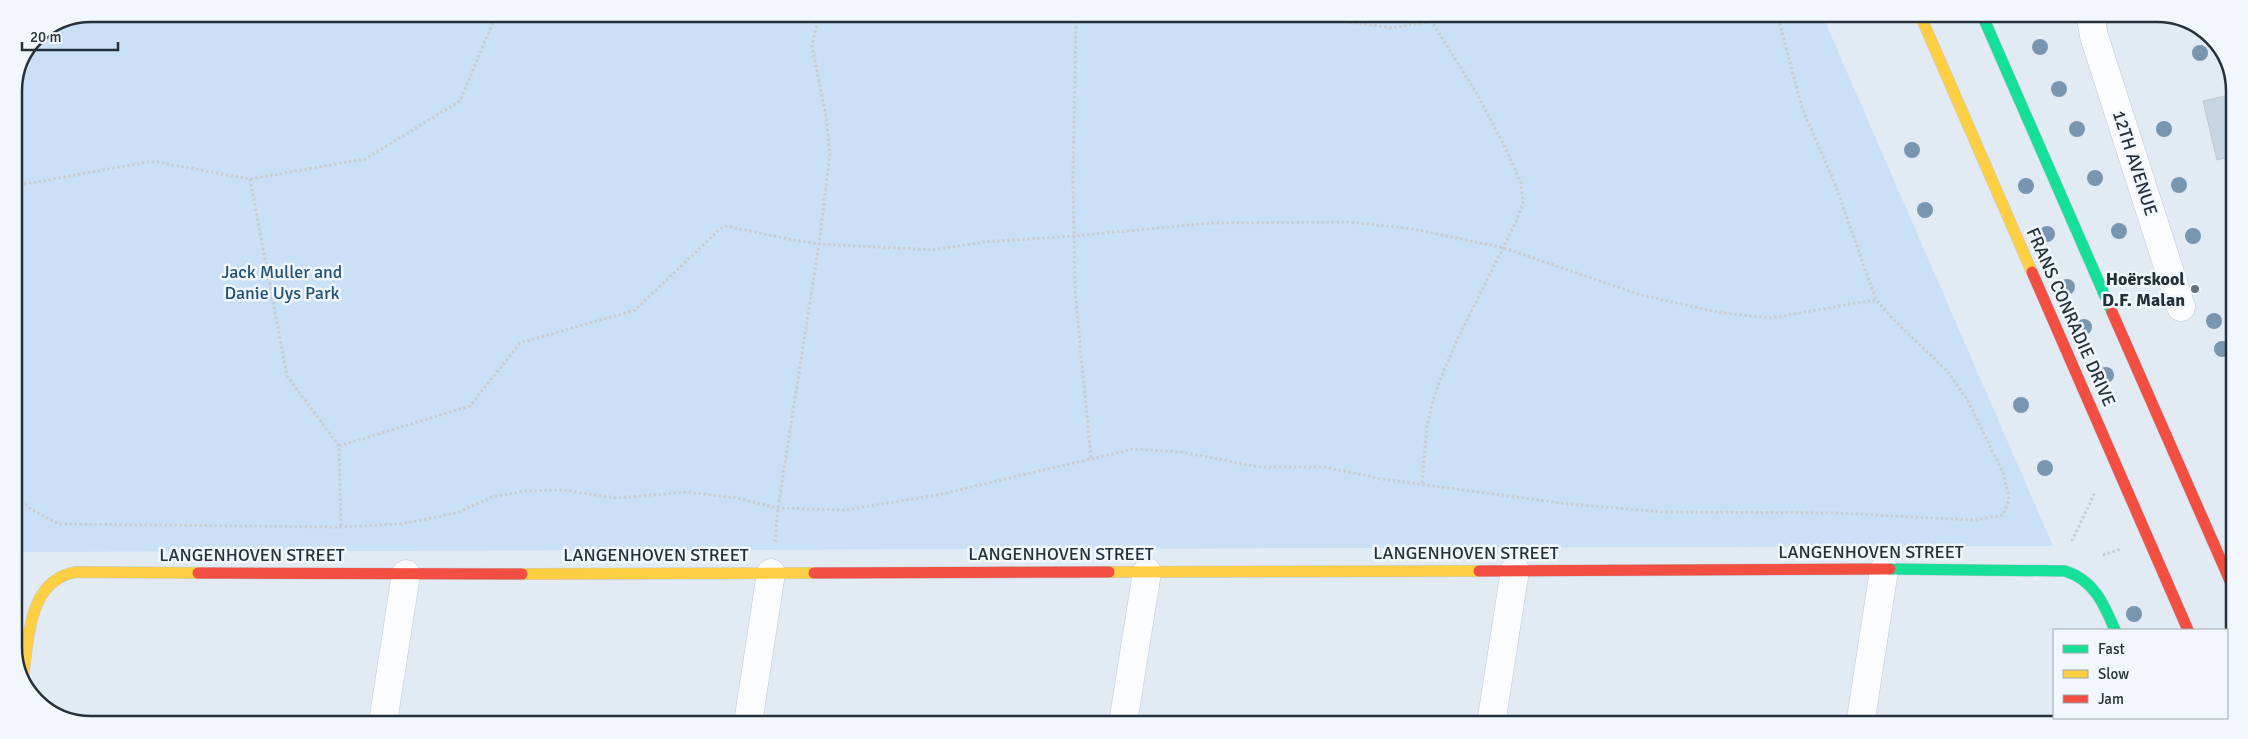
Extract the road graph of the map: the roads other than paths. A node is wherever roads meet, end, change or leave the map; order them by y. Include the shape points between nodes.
1 (1923, 22) edge
2 (1985, 22) edge
3 (2092, 22) edge
4 (2181, 307) dead end
5 (773, 561) junction
6 (1515, 570) junction
7 (1884, 570) junction
8 (2226, 571) edge
9 (1147, 572) junction
10 (406, 574) junction
11 (2114, 629) edge
12 (2188, 629) edge
13 (25, 665) edge
14 (384, 716) edge
15 (749, 716) edge
16 (1124, 716) edge
17 (1492, 716) edge
18 (1861, 716) edge

1 - 12 street, FRANS CONRADIE DRIVE
2 - 8 street
3 - 4 street, 12TH AVENUE
5 - 9 street, LANGENHOVEN STREET
5 - 10 street, LANGENHOVEN STREET
5 - 15 street
6 - 7 street, LANGENHOVEN STREET
6 - 9 street, LANGENHOVEN STREET
6 - 17 street
7 - 11 street, LANGENHOVEN STREET via 2067,571 2079,576 2095,590
7 - 18 street
9 - 16 street
10 - 13 street, LANGENHOVEN STREET via 76,572 59,576 38,600
10 - 14 street

